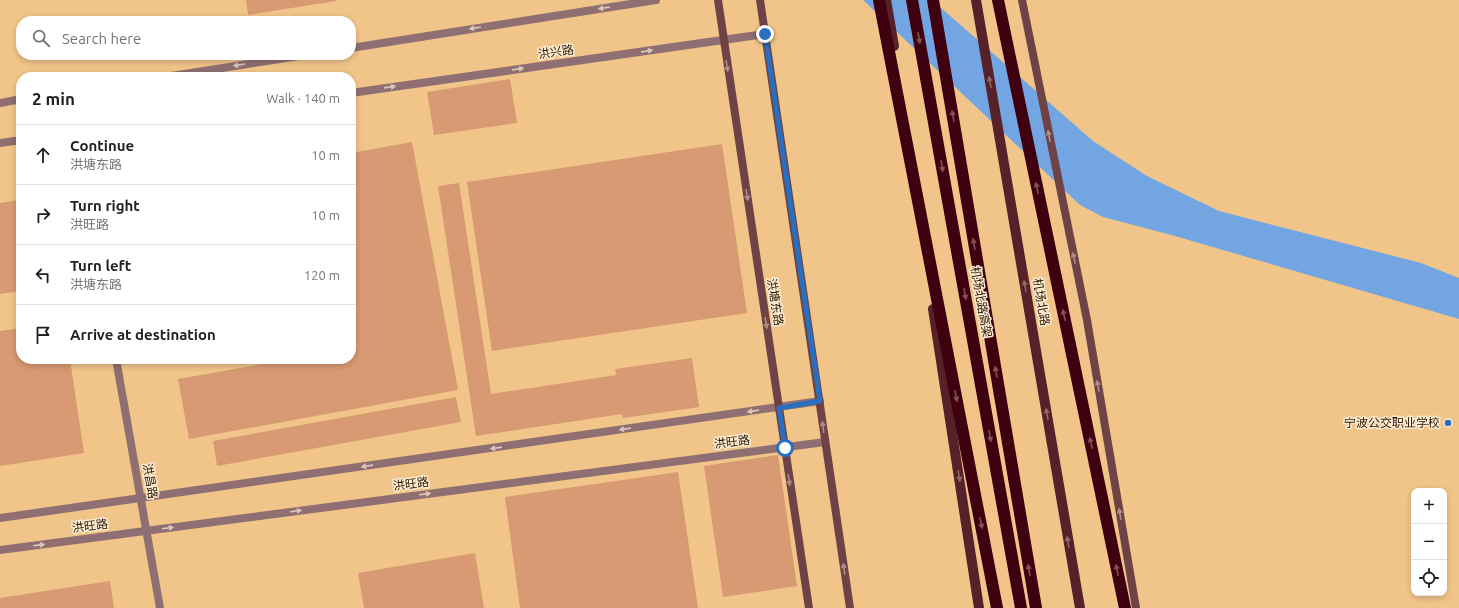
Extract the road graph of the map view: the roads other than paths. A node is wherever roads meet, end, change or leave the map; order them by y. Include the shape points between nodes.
1 (656, 0) edge
2 (718, 0) edge
3 (760, 0) edge
4 (879, 0) edge
5 (886, 0) edge
6 (912, 0) edge
7 (933, 0) edge
8 (998, 0) edge
9 (1022, 0) edge
10 (976, 4) edge
11 (765, 34) junction
12 (724, 40) junction
13 (356, 47) edge
14 (273, 60) edge
15 (197, 72) edge
16 (356, 92) edge
17 (16, 100) edge
18 (0, 103) edge
19 (16, 141) edge
20 (0, 143) edge
21 (117, 364) edge
22 (820, 401) junction
23 (779, 408) junction
24 (825, 442) junction
25 (785, 448) junction
26 (140, 498) junction
27 (0, 518) edge
28 (146, 531) junction
29 (0, 550) edge
30 (160, 608) edge
31 (809, 608) edge
32 (850, 608) edge
33 (979, 608) edge
34 (997, 608) edge
35 (1021, 608) edge
36 (1036, 608) edge
37 (1080, 608) edge
38 (1125, 608) edge
39 (1136, 608) edge

1 -> 13 street
2 - 12 main road, 洪塘东路
3 - 11 main road
4 -> 34 highway, bridge
5 -> 33 main road
6 -> 35 highway, 机场北路高架
36 -> 7 highway, 机场北路高架
38 -> 8 highway
39 -> 9 main road via 1087,320
37 -> 10 main road, 机场北路
11 - 12 street, 洪兴路
11 - 22 main road
16 -> 12 street, 洪兴路
12 -> 23 main road, 洪塘东路
14 -> 15 street
17 - 18 street
19 - 20 street
21 - 26 street, 洪昌路
22 - 23 street, 洪旺路
24 -> 22 main road
23 - 25 main road, 洪塘东路
23 -> 26 street, 洪旺路
24 - 25 street, 洪旺路
32 -> 24 main road
28 -> 25 street, 洪旺路
25 -> 31 main road, 洪塘东路
26 - 27 street, 洪旺路
26 - 28 street, 洪昌路
29 -> 28 street, 洪旺路
28 - 30 street, 洪昌路

